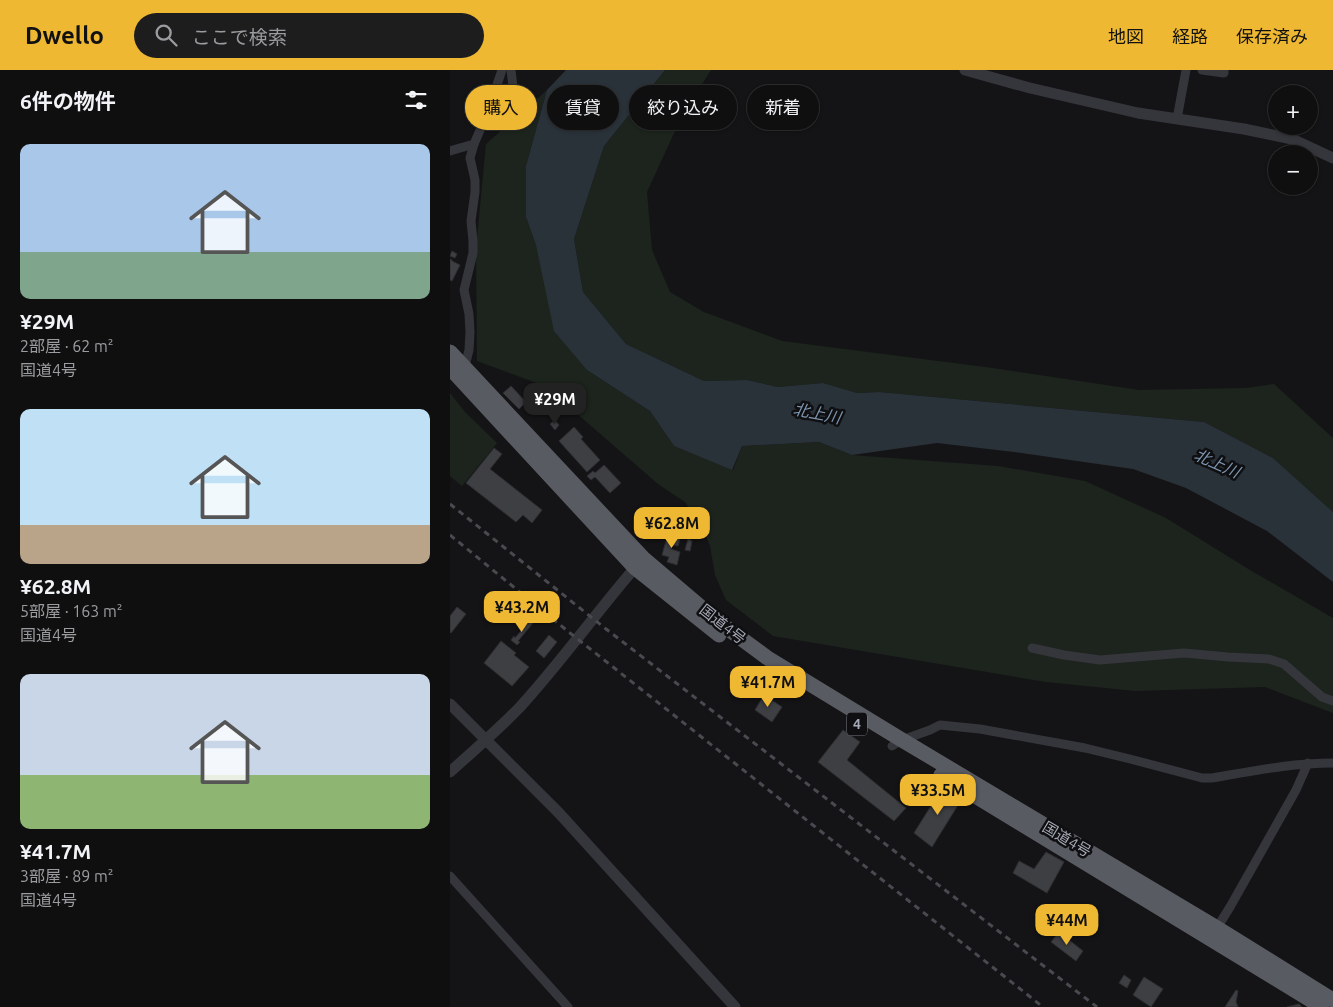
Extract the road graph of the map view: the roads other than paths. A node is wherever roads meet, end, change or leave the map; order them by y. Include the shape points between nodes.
1 (502, 70) edge
2 (511, 70) edge
3 (965, 70) edge
4 (1186, 70) edge
5 (1202, 70) edge
6 (1224, 70) edge
7 (513, 85) edge
8 (1177, 119) junction
9 (474, 144) junction
10 (450, 151) edge
11 (1333, 158) edge
12 (450, 352) edge
13 (459, 372) edge
14 (639, 563) junction
15 (1032, 648) dead end
16 (1333, 701) edge
17 (450, 704) edge
18 (486, 740) junction
19 (897, 743) junction
20 (1308, 763) junction
21 (1333, 763) edge
22 (450, 772) edge
23 (450, 876) edge
24 (1213, 934) junction
25 (1333, 1000) edge
26 (568, 1007) edge
27 (736, 1007) edge
28 (1322, 1007) edge

1 - 9 street
2 - 7 street
3 - 8 street via 1138,113
4 - 8 street
5 - 6 street via 1224,74
8 - 11 street via 1292,139
9 - 10 street
9 - 13 street via 470,158 475,180 471,221 473,253 464,290 470,332 468,350
12 - 13 highway, 国道4号 / 4
13 - 14 highway, 国道4号 / 4
14 - 18 street via 547,675
14 - 19 highway, 国道4号 / 4 via 712,630 763,667
15 - 16 street via 1100,660 1184,653 1270,659 1284,664 1322,697
17 - 18 street
18 - 22 street
18 - 27 street via 559,813
19 - 20 street via 940,725 980,728 1085,748 1202,778
19 - 24 highway, 国道4号 / 4
20 - 21 street
20 - 24 street
23 - 26 street
24 - 25 highway, 国道4号 / 4
24 - 28 highway, 国道4号 / 4

